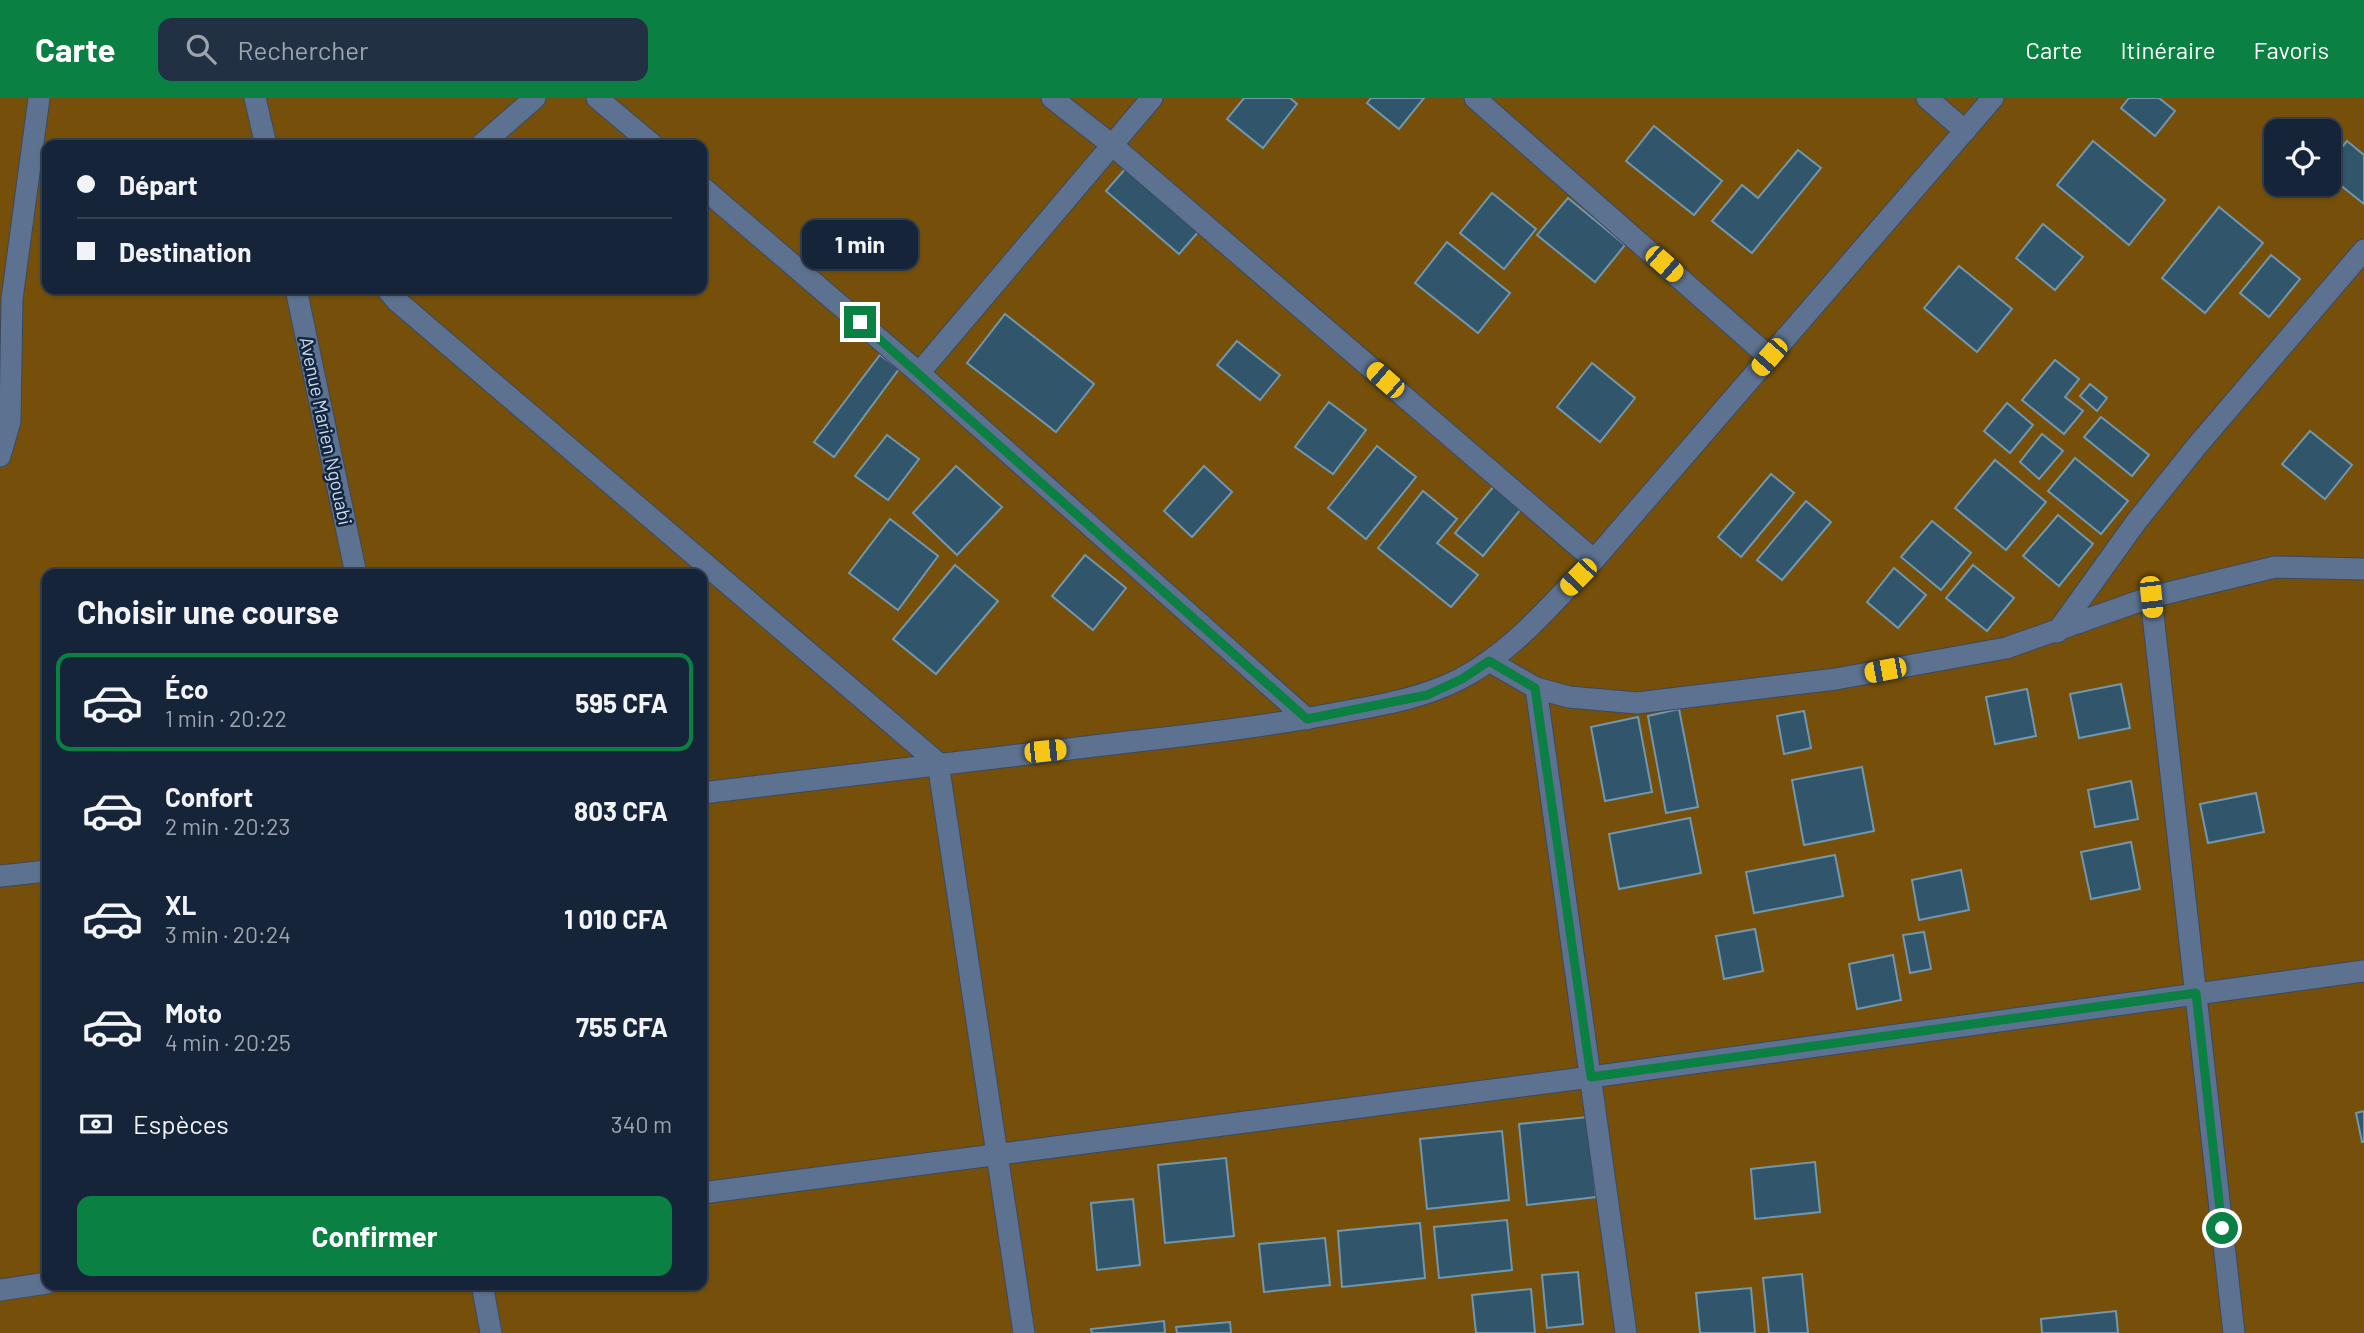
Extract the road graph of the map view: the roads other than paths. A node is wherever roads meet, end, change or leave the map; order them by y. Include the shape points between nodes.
1 (39, 98) edge
2 (255, 98) edge
3 (535, 98) edge
4 (597, 98) edge
5 (1052, 98) edge
6 (1152, 98) edge
7 (1475, 98) edge
8 (1927, 98) edge
9 (1993, 98) edge
10 (1965, 131) junction
11 (265, 140) edge
12 (487, 140) edge
13 (647, 140) edge
14 (1112, 145) junction
15 (707, 191) edge
16 (2364, 250) edge
17 (297, 294) edge
18 (391, 294) edge
19 (1769, 357) junction
20 (919, 373) junction
21 (0, 456) edge
22 (1594, 560) junction
23 (355, 569) edge
24 (2364, 569) edge
25 (2151, 597) junction
26 (2057, 632) junction
27 (1489, 661) junction
28 (1535, 688) junction
29 (1307, 719) junction
30 (939, 763) junction
31 (707, 792) edge
32 (42, 872) edge
33 (0, 876) edge
34 (2364, 971) edge
35 (2196, 993) junction
36 (1591, 1077) junction
37 (998, 1155) junction
38 (707, 1192) edge
39 (42, 1284) edge
40 (0, 1290) edge
41 (483, 1290) edge
42 (491, 1333) edge
43 (1024, 1333) edge
44 (1626, 1333) edge
45 (2234, 1333) edge

1 - 21 street via 12,299 10,421
2 - 11 street
3 - 12 street
4 - 13 street
5 - 14 street
6 - 14 street
7 - 19 street
8 - 10 street
9 - 10 street
10 - 19 street
14 - 20 street
14 - 22 street
15 - 20 street
16 - 26 street via 2196,447
17 - 23 street, Avenue Marien Ngouabi
18 - 30 street
19 - 22 street
20 - 29 street
22 - 27 street
24 - 25 street via 2275,567
25 - 26 street
25 - 35 street
26 - 28 street via 2006,648 1836,679 1637,703 1569,697
27 - 28 street
27 - 29 street via 1427,695
28 - 36 street
29 - 30 street
30 - 31 street
30 - 37 street
32 - 33 street
34 - 35 street
35 - 36 street
35 - 45 street
36 - 37 street
36 - 44 street
37 - 38 street
37 - 43 street
39 - 40 street
41 - 42 street

